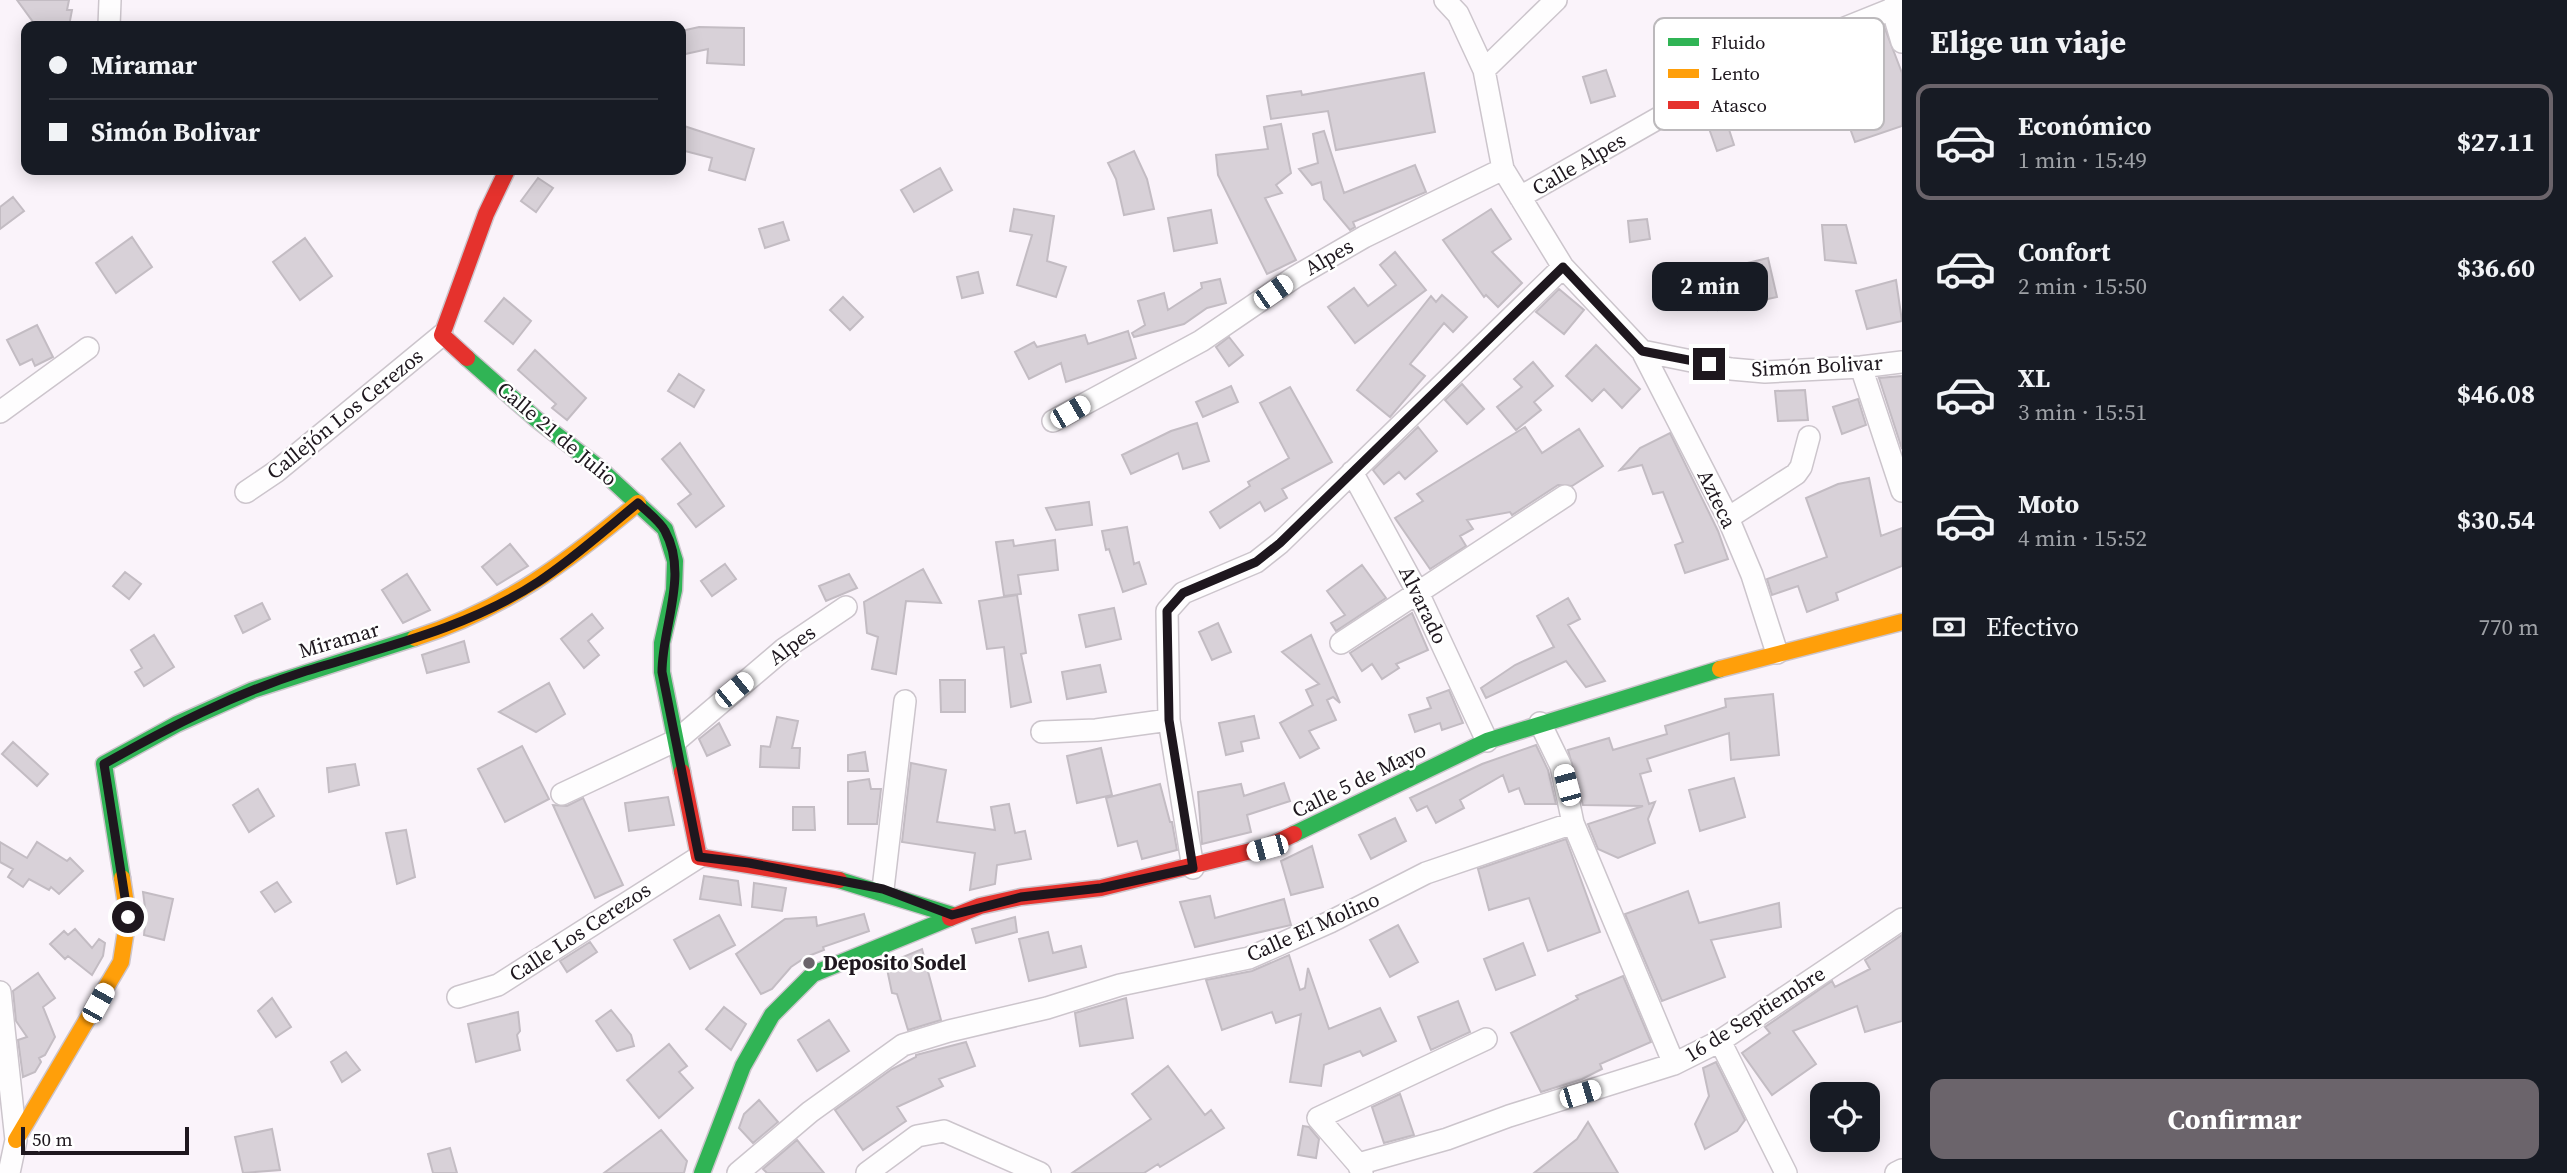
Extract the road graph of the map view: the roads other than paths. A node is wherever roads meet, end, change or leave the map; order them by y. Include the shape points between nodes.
1 (110, 0) edge
2 (1445, 0) edge
3 (1556, 0) edge
4 (1897, 6) edge
5 (1868, 18) edge
6 (109, 21) edge
7 (1902, 43) edge
8 (1484, 70) junction
9 (1654, 121) edge
10 (1503, 169) junction
11 (505, 175) edge
12 (1520, 197) junction
13 (1563, 267) junction
14 (442, 335) junction
15 (88, 348) dead end
16 (1642, 351) junction
17 (1902, 362) edge
18 (1861, 367) junction
19 (0, 412) edge
20 (1053, 421) dead end
21 (1809, 437) dead end
22 (1352, 472) junction
23 (1902, 491) edge
24 (246, 492) dead end
25 (1565, 496) dead end
26 (638, 503) junction
27 (1728, 518) junction
28 (1419, 594) junction
29 (846, 607) dead end
30 (1902, 622) edge
31 (1341, 643) dead end
32 (1777, 653) junction
33 (905, 701) dead end
34 (1169, 720) junction
35 (1540, 723) junction
36 (1042, 732) dead end
37 (677, 740) junction
38 (1487, 741) junction
39 (562, 794) dead end
40 (1573, 823) junction
41 (699, 857) junction
42 (1193, 868) junction
43 (883, 889) junction
44 (952, 915) junction
45 (1902, 919) edge
46 (0, 992) edge
47 (458, 997) dead end
48 (3, 1038) edge
49 (1486, 1039) dead end
50 (1720, 1041) junction
51 (1674, 1064) junction
52 (16, 1140) junction
53 (1360, 1168) edge
54 (1902, 1170) edge
55 (9, 1173) edge
56 (702, 1173) edge
57 (738, 1173) edge
58 (867, 1173) edge
59 (1040, 1173) edge
60 (1786, 1173) edge
61 (1896, 1173) edge

1 - 6 street
2 - 8 street via 1458,14
3 - 8 street
4 - 5 street, Calle Alpes
4 - 7 street
8 - 10 street
9 - 12 street, Calle Alpes
10 - 12 street
10 - 20 street, Alpes via 1364,237 1201,341
11 - 14 street
12 - 13 street
13 - 16 street
13 - 22 street
14 - 24 street, Callejón Los Cerezos
14 - 26 street, Calle 21 de Julio
15 - 19 street
16 - 18 street, Simón Bolivar via 1765,372
16 - 27 street, Azteca
17 - 18 street, Simón Bolivar
18 - 23 street
21 - 27 street via 1796,474
22 - 28 street, Alvarado
22 - 34 street via 1256,562 1183,593 1167,611
25 - 28 street
26 - 37 street, Calle 21 de Julio via 665,529 675,561 662,672
26 - 52 street, Miramar via 538,583 493,606 399,644 251,691 178,722 104,764 128,917 121,962
27 - 32 street, Azteca
28 - 31 street
28 - 38 street, Alvarado
29 - 37 street, Alpes via 784,649
30 - 32 street, Calle 5 de Mayo
32 - 35 street, Calle 5 de Mayo
33 - 43 street
34 - 36 street
34 - 42 street
35 - 38 street, Calle 5 de Mayo
35 - 40 street via 1561,765
37 - 39 street, Alpes
37 - 41 street, Calle 21 de Julio
38 - 42 street, Calle 5 de Mayo via 1267,848
40 - 51 street
40 - 57 street, Calle El Molino via 1426,873 1249,958 1119,985 903,1045 810,1112
41 - 43 street
41 - 47 street, Calle Los Cerezos via 498,985
42 - 44 street, Calle 5 de Mayo via 1101,888 1021,897
43 - 44 street
44 - 56 street, Calle 5 de Mayo via 813,974 772,1015 743,1066
45 - 50 street, 16 de Septiembre
46 - 48 street
48 - 52 street
49 - 53 street via 1318,1118
50 - 51 street, 16 de Septiembre
50 - 60 street
51 - 53 street, 16 de Septiembre
52 - 55 street
54 - 61 street
58 - 59 street via 917,1136 944,1131

